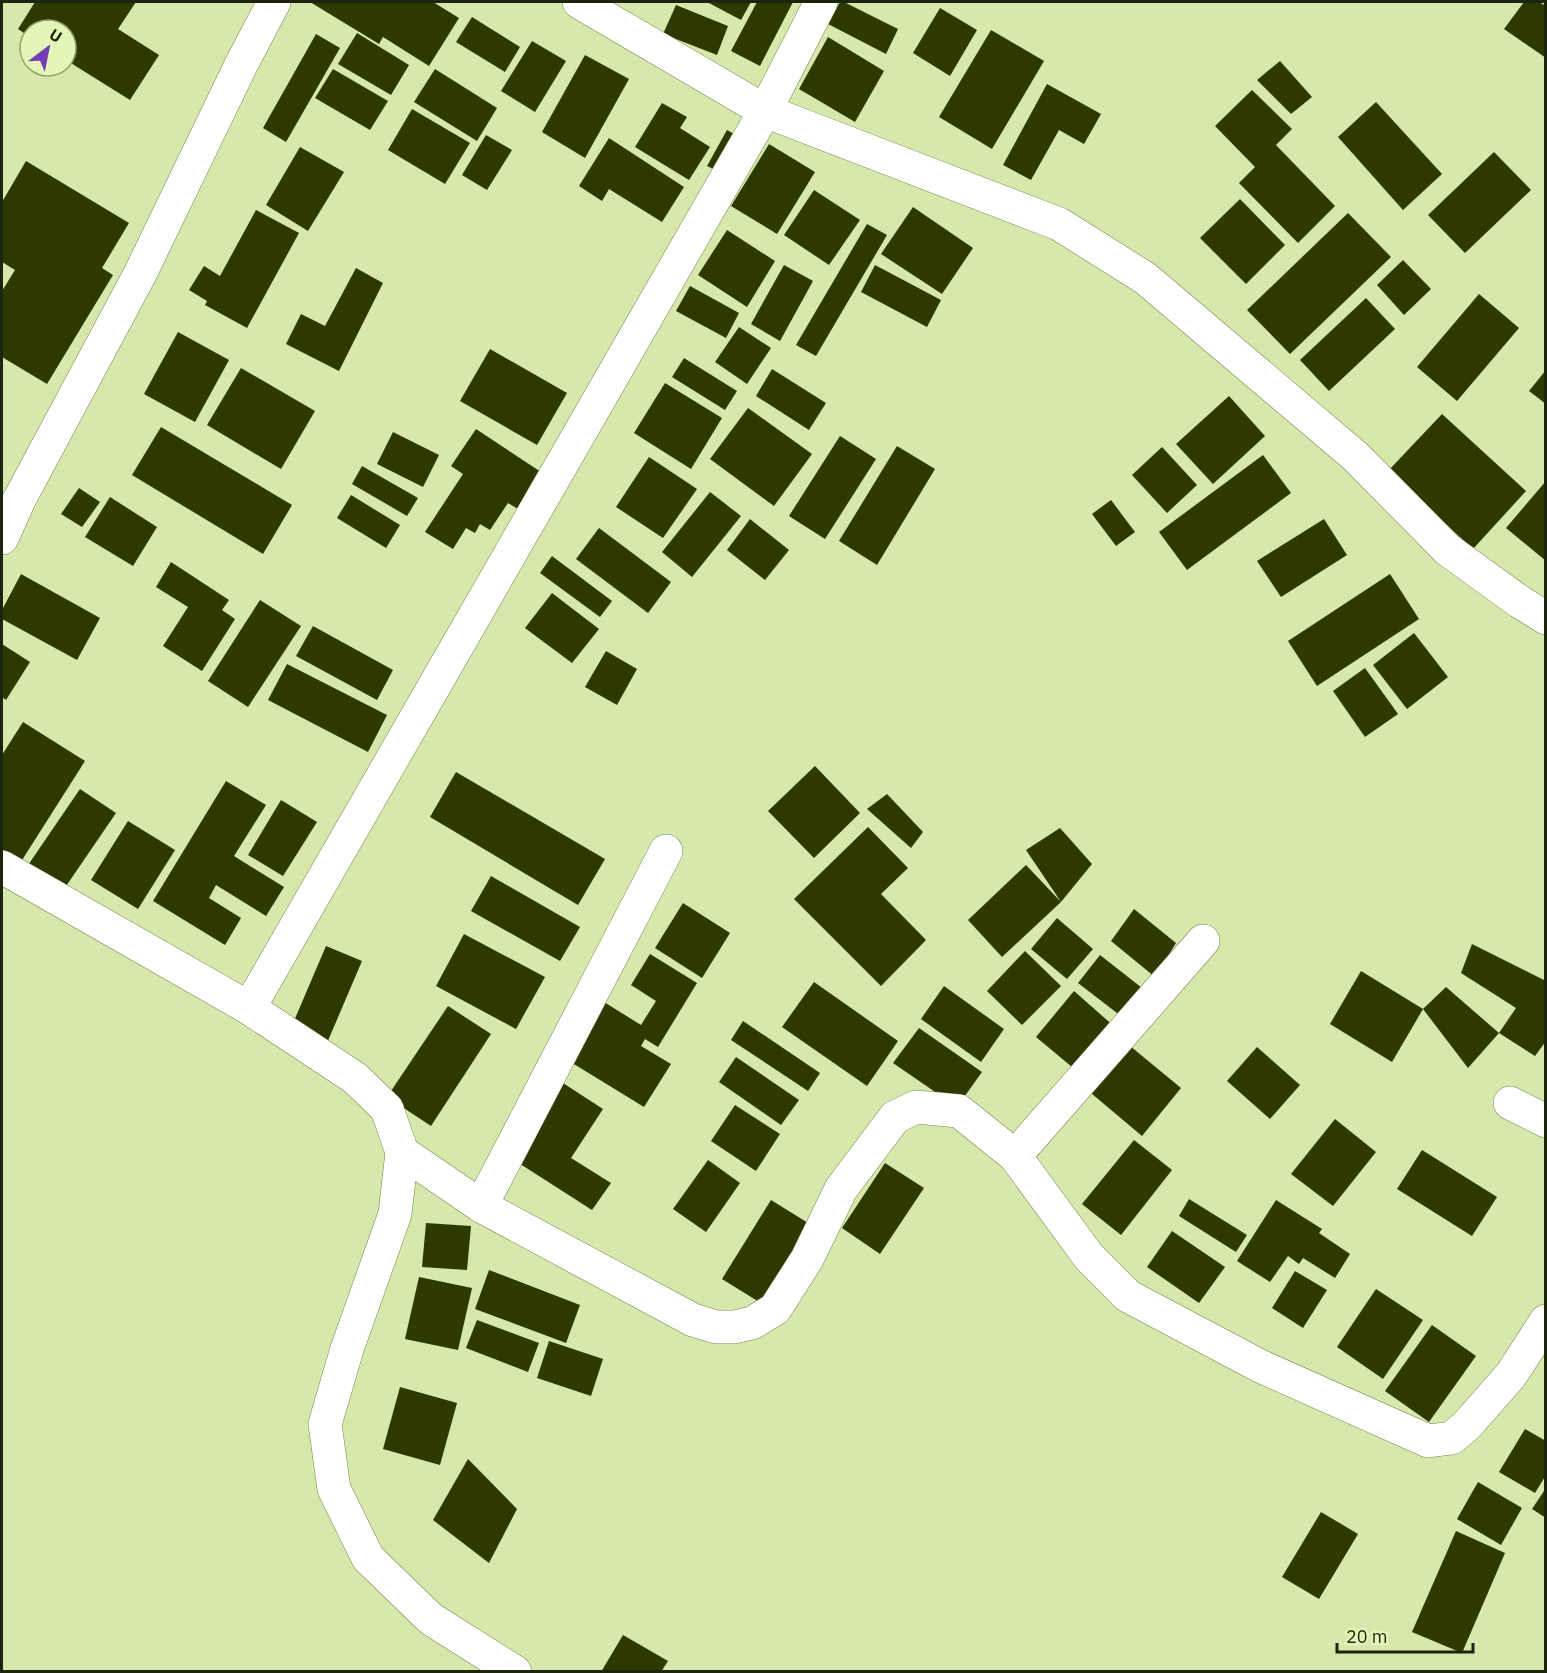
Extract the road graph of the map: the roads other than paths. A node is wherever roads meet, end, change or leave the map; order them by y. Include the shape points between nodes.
1 (274, 2) edge
2 (579, 2) edge
3 (821, 2) edge
4 (765, 111) junction
5 (2, 538) edge
6 (1545, 618) edge
7 (666, 850) dead end
8 (2, 867) edge
9 (1203, 940) dead end
10 (249, 1008) junction
11 (1510, 1103) dead end
12 (1545, 1121) edge
13 (402, 1152) junction
14 (1015, 1156) junction
15 (481, 1206) junction
16 (1545, 1321) edge
17 (516, 1671) edge

1 - 5 street via 140,274
2 - 4 street
3 - 4 street
4 - 6 street via 1059,224 1145,278 1355,456 1448,550
4 - 10 street
7 - 15 street
8 - 10 street
9 - 14 street
10 - 13 street via 355,1078 387,1109
11 - 12 street
13 - 15 street
13 - 17 street via 395,1214 325,1424 334,1489 368,1558 431,1619
14 - 15 street via 959,1112 916,1107 895,1117 841,1189 807,1258 775,1309 752,1323 734,1327 716,1327 693,1320
14 - 16 street via 1089,1257 1128,1296 1260,1366 1428,1441 1452,1438 1467,1425 1511,1375

